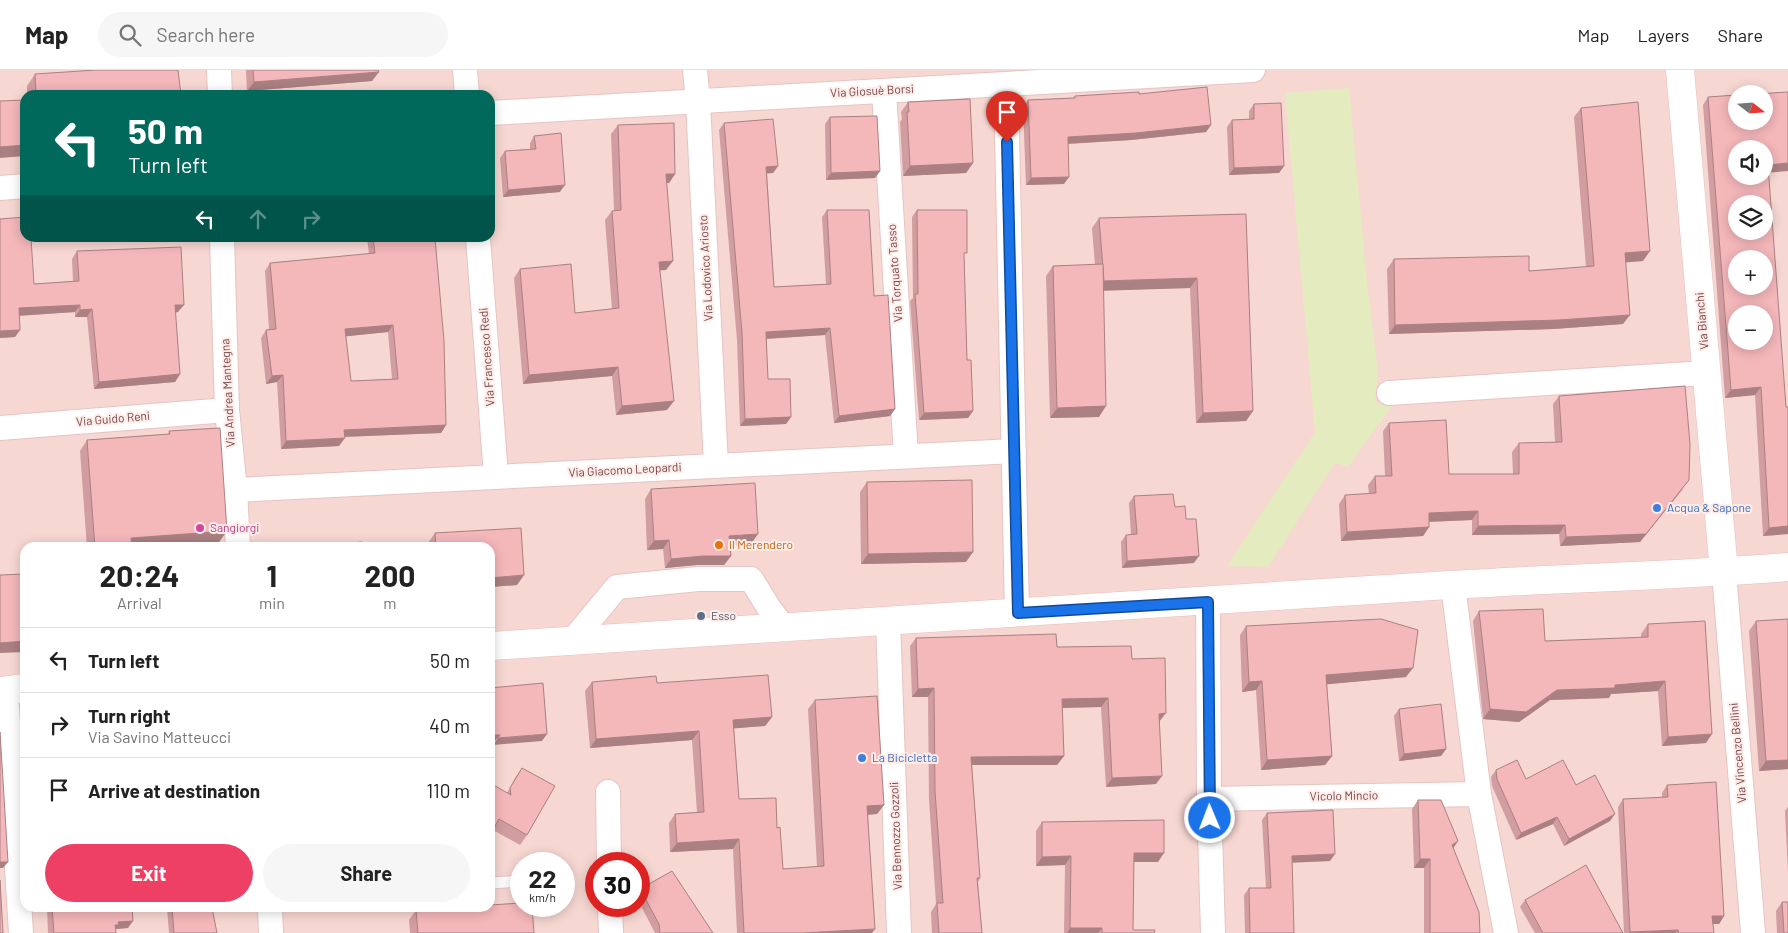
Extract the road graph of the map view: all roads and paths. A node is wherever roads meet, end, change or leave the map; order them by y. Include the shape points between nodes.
1 (219, 70) edge
2 (465, 70) edge
3 (695, 70) edge
4 (1253, 70) edge
5 (1680, 70) edge
6 (1006, 84) junction
7 (220, 90) edge
8 (467, 90) edge
9 (884, 90) junction
10 (698, 102) junction
11 (495, 113) edge
12 (20, 186) edge
13 (0, 188) edge
14 (222, 242) edge
15 (478, 242) edge
16 (1706, 373) junction
17 (1389, 393) dead end
18 (227, 410) junction
19 (0, 428) edge
20 (1014, 451) junction
21 (906, 456) junction
22 (716, 465) junction
23 (496, 476) junction
24 (235, 490) junction
25 (238, 542) edge
26 (1788, 567) edge
27 (1724, 572) junction
28 (1453, 585) junction
29 (1208, 602) junction
30 (1018, 613) junction
31 (888, 620) junction
32 (783, 627) junction
33 (573, 640) junction
34 (495, 646) edge
35 (10, 690) edge
36 (608, 792) dead end
37 (1479, 794) junction
38 (1209, 799) junction
39 (609, 852) edge
40 (510, 882) edge
41 (495, 883) edge
42 (20, 911) edge
43 (20, 912) edge
44 (270, 912) edge
45 (610, 917) edge
46 (21, 933) edge
47 (272, 933) edge
48 (611, 933) edge
49 (899, 933) edge
50 (1213, 933) edge
51 (1506, 933) edge
52 (1753, 933) edge

1 - 7 street
2 - 8 street
3 - 10 street, Via Lodovico Ariosto
4 - 6 street, Via Giosuè Borsi
5 - 16 street, Via Bianchi
6 - 9 street, Via Giosuè Borsi
6 - 20 street
9 - 10 street, Via Giosuè Borsi
9 - 21 street, Via Torquato Tasso
10 - 11 street, Via Giosuè Borsi
10 - 22 street, Via Lodovico Ariosto
12 - 13 street
14 - 18 street, Via Andrea Mantegna
15 - 23 street, Via Francesco Redi
16 - 17 street
16 - 27 street, Via Bianchi
18 - 19 street, Via Guido Reni
18 - 24 street, Via Andrea Mantegna
20 - 21 street, Via Giacomo Leopardi
20 - 30 street
21 - 22 street, Via Giacomo Leopardi
22 - 23 street, Via Giacomo Leopardi
23 - 24 street, Via Giacomo Leopardi
24 - 25 street, Via Andrea Mantegna
26 - 27 street
27 - 28 street
27 - 52 street, Via Vincenzo Bellini
28 - 29 street
28 - 37 street
29 - 30 street
29 - 38 street
30 - 31 street
31 - 32 street
31 - 49 street, Via Bennozzo Gozzoli
32 - 33 street
32 - 33 street via 751,579 698,579 617,587
33 - 34 street
35 - 42 street
36 - 39 street
37 - 38 street, Vicolo Mincio
37 - 51 street
38 - 50 street
40 - 41 lane
43 - 46 street
44 - 47 street
45 - 48 street

